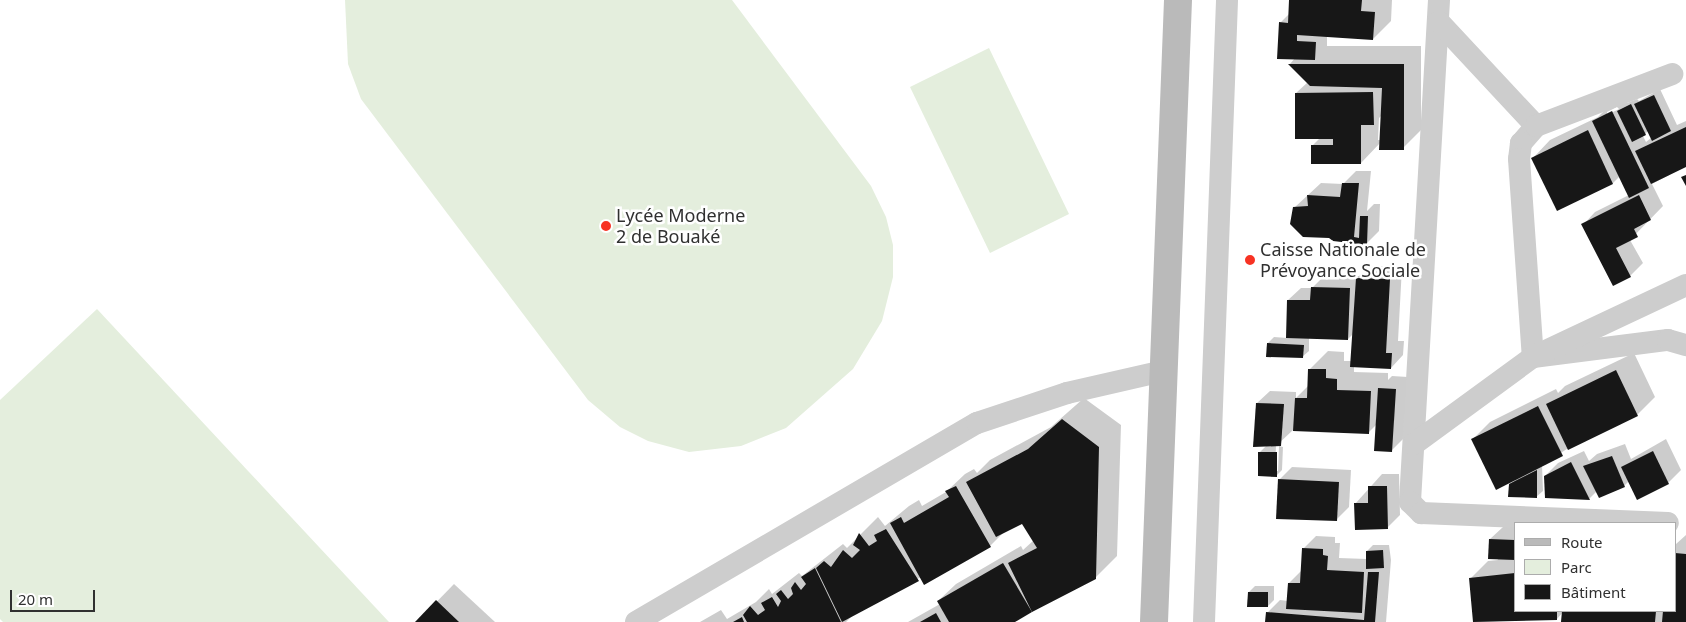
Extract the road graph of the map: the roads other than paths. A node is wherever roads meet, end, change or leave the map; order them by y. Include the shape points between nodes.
1 (1178, 0) edge
2 (1227, 0) edge
3 (1439, 0) edge
4 (1439, 22) junction
5 (1672, 74) dead end
6 (1536, 126) junction
7 (1686, 285) edge
8 (1686, 346) edge
9 (1532, 357) junction
10 (1163, 370) junction
11 (1414, 444) junction
12 (1643, 522) edge
13 (636, 622) edge
14 (1154, 622) edge
15 (1204, 622) edge

1 - 10 street
2 - 15 street
3 - 4 street
4 - 6 street
4 - 11 street
5 - 6 street
6 - 9 street via 1521,143 1519,159
7 - 9 street
8 - 9 street via 1668,340
9 - 11 street
10 - 13 street via 1067,393 977,423
10 - 14 street
11 - 12 street via 1410,502 1421,513

